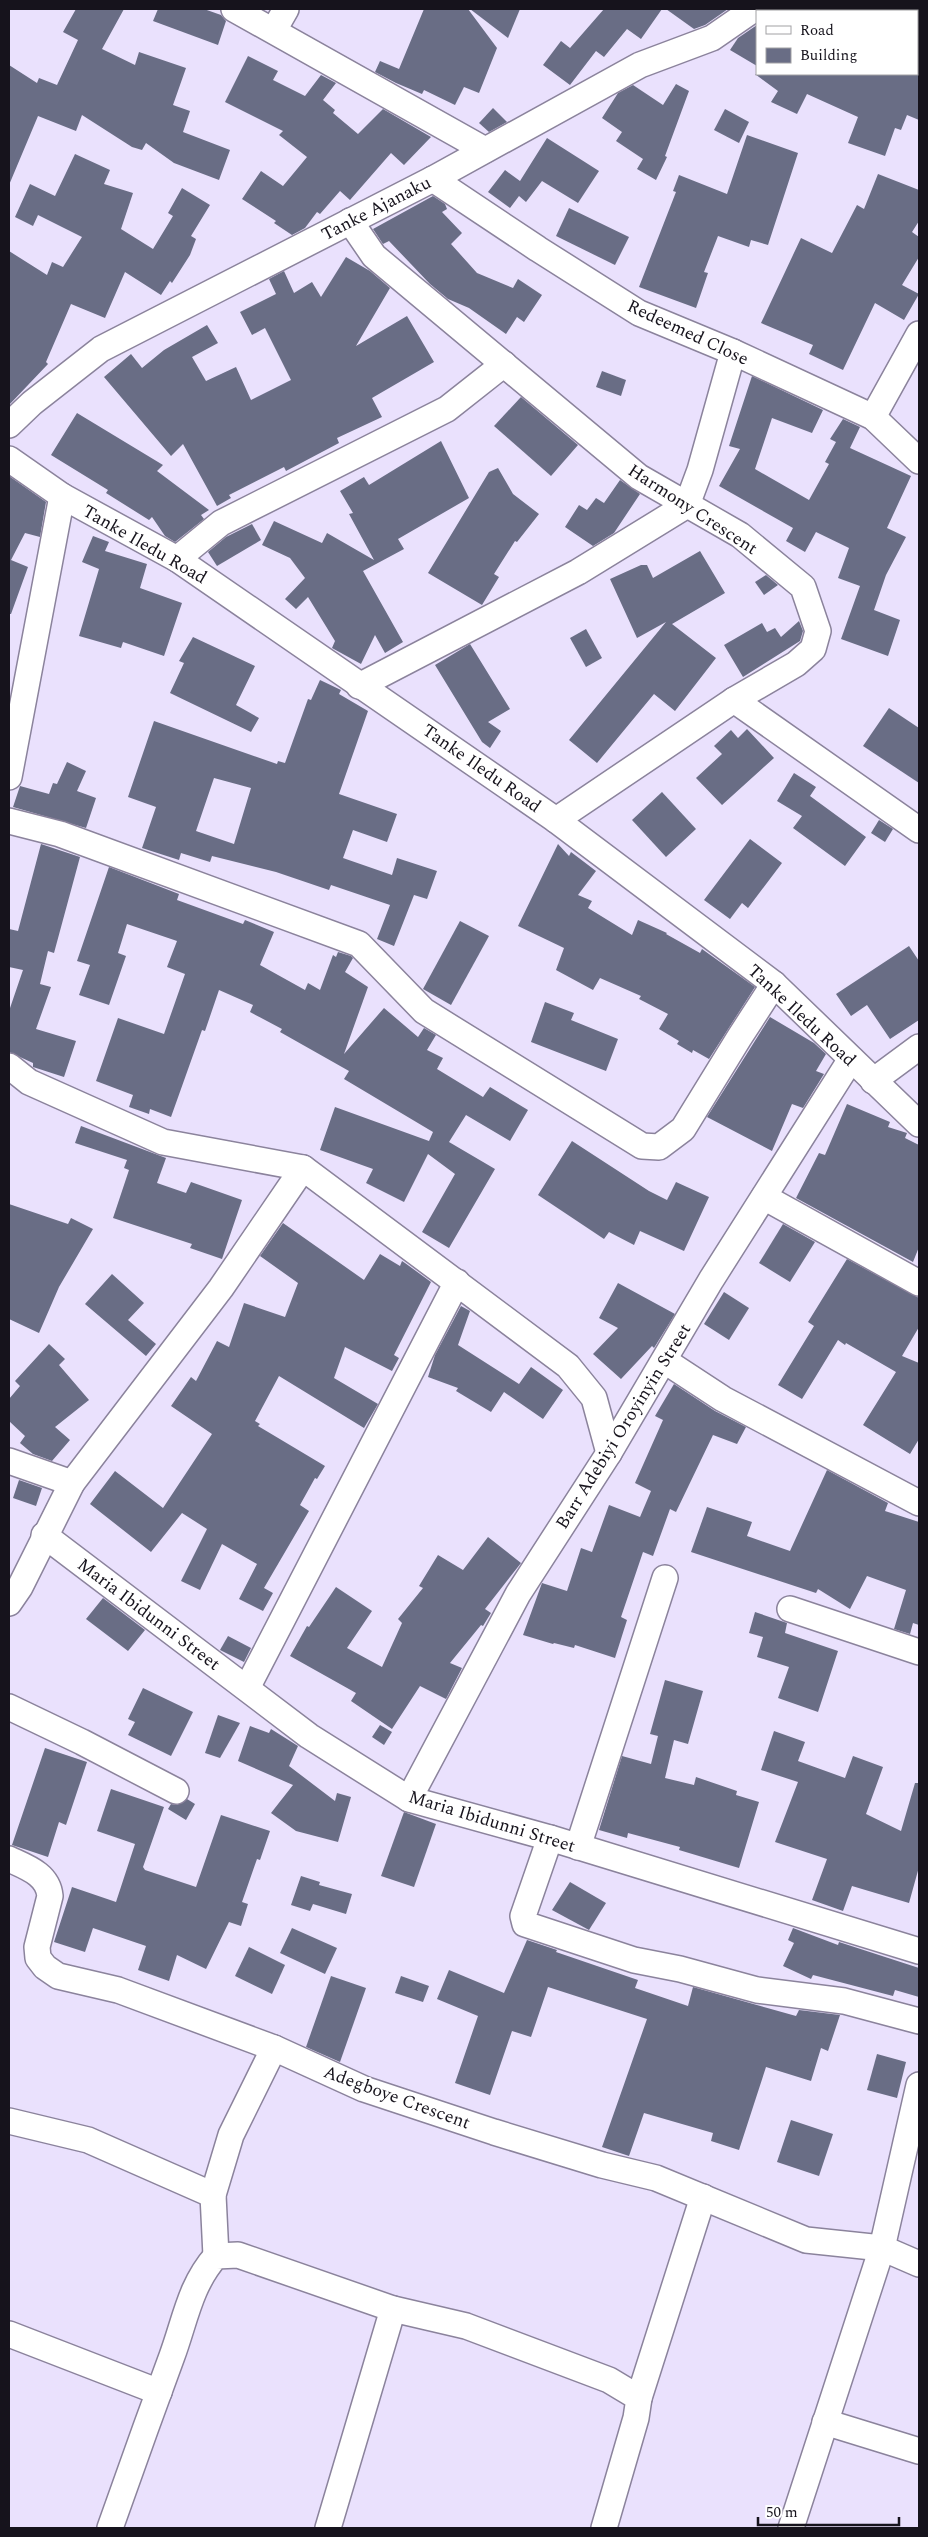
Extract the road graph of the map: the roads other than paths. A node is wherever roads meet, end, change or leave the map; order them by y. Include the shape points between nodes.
1 (234, 9) edge
2 (754, 9) edge
3 (280, 19) edge
4 (486, 150) junction
5 (433, 179) junction
6 (350, 221) junction
7 (919, 334) edge
8 (732, 352) junction
9 (504, 364) junction
10 (873, 417) junction
11 (9, 425) edge
12 (9, 459) edge
13 (919, 461) edge
14 (62, 496) junction
15 (687, 506) junction
16 (177, 559) junction
17 (360, 686) junction
18 (734, 700) junction
19 (14, 719) edge
20 (9, 777) edge
21 (556, 820) junction
22 (9, 822) edge
23 (919, 830) edge
24 (774, 984) junction
25 (919, 1047) edge
26 (851, 1059) junction
27 (9, 1066) edge
28 (873, 1081) junction
29 (919, 1124) edge
30 (303, 1168) junction
31 (764, 1197) junction
32 (456, 1282) junction
33 (919, 1283) edge
34 (665, 1361) junction
35 (609, 1452) junction
36 (9, 1461) edge
37 (72, 1483) junction
38 (919, 1503) edge
39 (44, 1535) junction
40 (665, 1578) dead end
41 (9, 1602) edge
42 (790, 1609) dead end
43 (919, 1652) edge
44 (247, 1688) junction
45 (9, 1707) edge
46 (176, 1791) dead end
47 (409, 1799) junction
48 (550, 1838) junction
49 (578, 1847) junction
50 (9, 1859) edge
51 (919, 1951) edge
52 (919, 2021) edge
53 (274, 2048) junction
54 (919, 2085) edge
55 (9, 2120) edge
56 (213, 2195) junction
57 (703, 2197) junction
58 (882, 2248) junction
59 (216, 2256) junction
60 (919, 2264) edge
61 (393, 2309) junction
62 (9, 2334) edge
63 (159, 2392) junction
64 (639, 2398) junction
65 (825, 2422) junction
66 (919, 2451) edge
67 (110, 2528) edge
68 (328, 2528) edge
69 (604, 2528) edge
70 (792, 2528) edge

1 - 3 street
2 - 4 street, Tanke Ajanaku via 712,38 640,65
3 - 4 street
4 - 5 street, Tanke Ajanaku
5 - 6 street, Tanke Ajanaku
5 - 8 street, Redeemed Close via 639,313
6 - 9 street, Harmony Crescent via 374,256
6 - 11 street, Tanke Ajanaku via 100,348
7 - 10 street
8 - 10 street, Redeemed Close
8 - 15 street
9 - 15 street, Harmony Crescent via 639,477
9 - 16 street via 447,410 220,523
10 - 13 street, Redeemed Close
12 - 14 street, Tanke Iledu Road
14 - 16 street, Tanke Iledu Road
14 - 19 street
15 - 17 street via 578,572
15 - 18 street, Harmony Crescent via 740,535 803,587 818,631 813,650 796,664
16 - 17 street, Tanke Iledu Road
17 - 21 street, Tanke Iledu Road
18 - 21 street, Harmony Crescent
18 - 23 street
19 - 20 street
21 - 24 street, Tanke Iledu Road
22 - 24 street via 60,834 359,944 424,1011 642,1146 659,1147 683,1129
24 - 26 street, Tanke Iledu Road
25 - 28 street
26 - 28 street, Tanke Iledu Road
26 - 31 street, Barr Adebiyi Oroyinyin Street
27 - 30 street via 29,1082 163,1142
28 - 29 street, Tanke Iledu Road
30 - 32 street
30 - 37 street via 221,1288
31 - 33 street
31 - 34 street, Barr Adebiyi Oroyinyin Street
32 - 35 street via 568,1366 594,1398
32 - 44 street
34 - 35 street, Barr Adebiyi Oroyinyin Street
34 - 38 street via 723,1399
35 - 47 street, Barr Adebiyi Oroyinyin Street via 518,1594
36 - 37 street
37 - 39 street
39 - 41 street via 20,1587
39 - 44 street, Maria Ibidunni Street
40 - 49 street
42 - 43 street
44 - 47 street, Maria Ibidunni Street via 310,1736
45 - 46 street
47 - 48 street, Maria Ibidunni Street
48 - 49 street, Maria Ibidunni Street
48 - 52 street via 523,1916 525,1924 634,1960 758,1990 844,2001
49 - 51 street, Maria Ibidunni Street
50 - 53 street, Adegboye Crescent via 42,1878 49,1888 50,1896 37,1947 38,1958 45,1967 58,1976 118,1990
53 - 56 street via 231,2135
53 - 57 street, Adegboye Crescent via 364,2089 494,2132 656,2178
54 - 58 street
55 - 56 street via 88,2140
56 - 59 street
57 - 58 street, Adegboye Crescent via 806,2240
57 - 64 street
58 - 60 street, Adegboye Crescent
58 - 65 street
59 - 61 street via 238,2255
59 - 63 street via 202,2272 190,2298
61 - 64 street via 466,2326 609,2380
61 - 68 street
62 - 63 street
63 - 67 street
64 - 69 street
65 - 66 street
65 - 70 street

